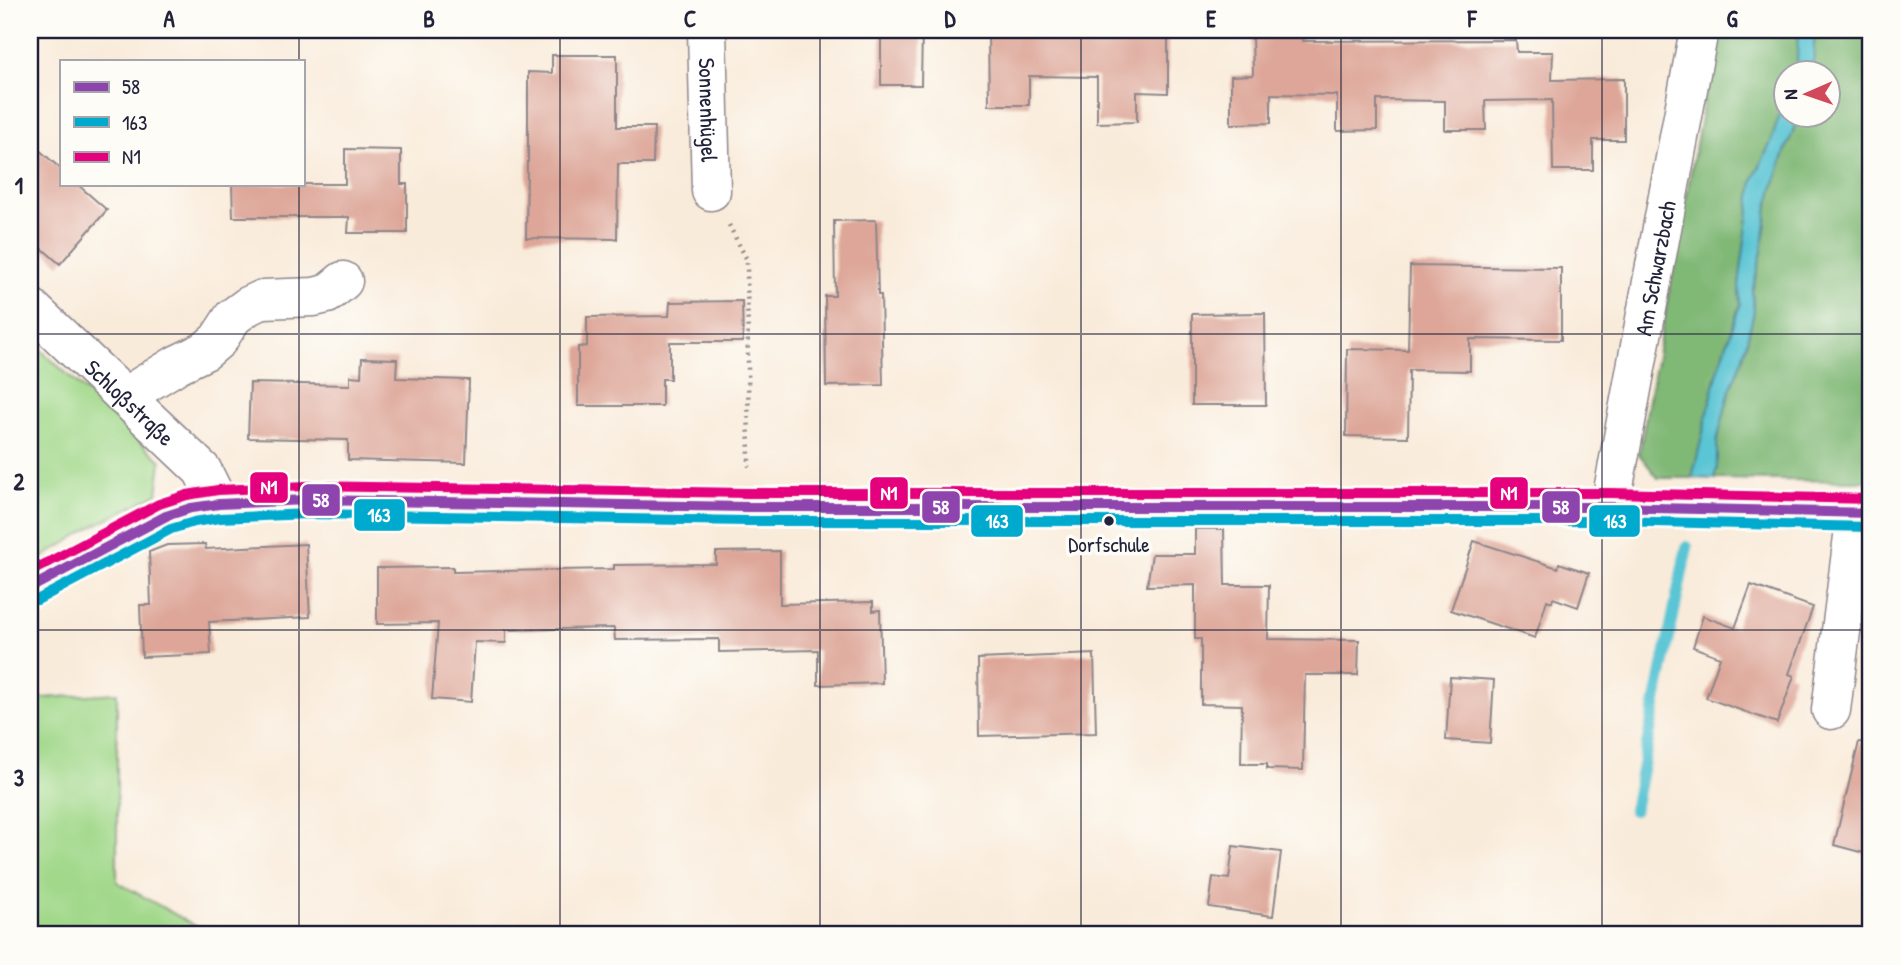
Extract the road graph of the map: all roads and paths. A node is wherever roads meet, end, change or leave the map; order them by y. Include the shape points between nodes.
1 (707, 30) edge
2 (1699, 30) edge
3 (711, 191) joint
4 (343, 281) dead end
5 (30, 307) edge
6 (124, 397) junction
7 (219, 504) junction
8 (748, 507) junction
9 (1610, 507) junction
10 (1863, 513) edge
11 (30, 588) edge
12 (1831, 710) dead end

1 - 3 street, Sonnenhügel
2 - 9 street, Am Schwarzbach
3 - 8 path via 747,260
4 - 6 street via 327,294 263,299 248,306 205,351
5 - 6 street, Schloßstraße
6 - 7 street, Schloßstraße via 202,470
7 - 8 street via 307,500
7 - 11 street via 166,516
8 - 9 street
9 - 10 street
10 - 12 street

